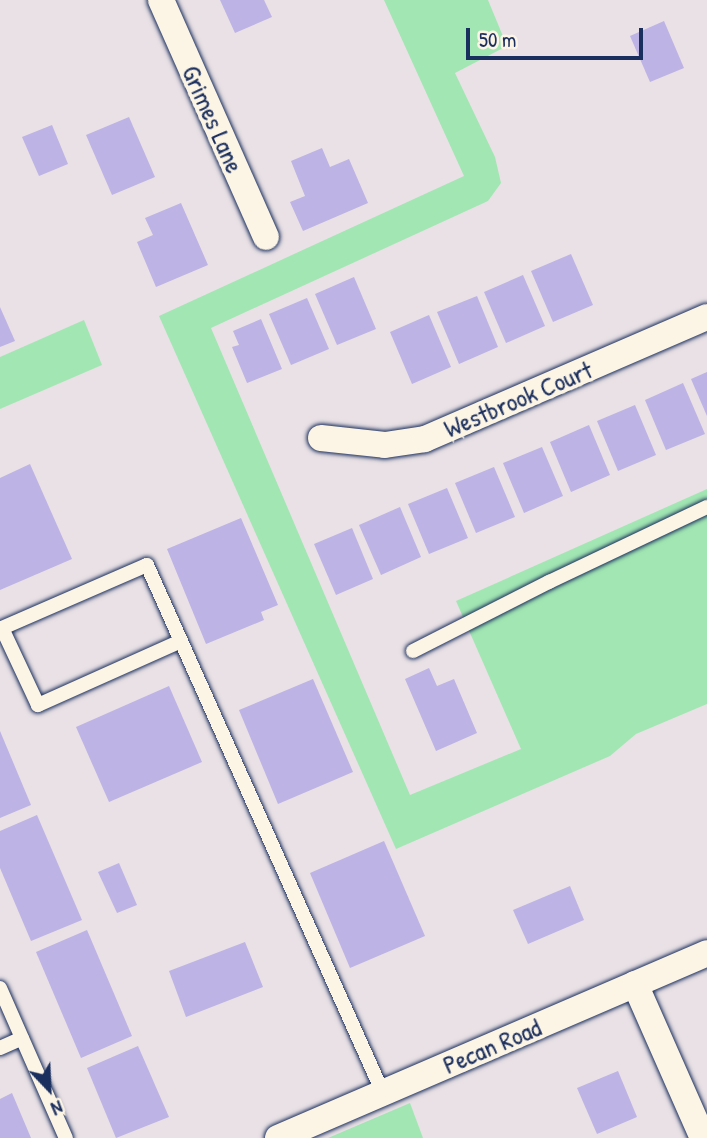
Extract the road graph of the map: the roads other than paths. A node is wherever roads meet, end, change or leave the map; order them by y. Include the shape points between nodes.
1 (161, 0) edge
2 (266, 237) dead end
3 (707, 317) edge
4 (321, 438) dead end
5 (707, 507) edge
6 (181, 641) junction
7 (413, 651) dead end
8 (707, 953) edge
9 (635, 984) junction
10 (0, 988) edge
11 (22, 1038) junction
12 (0, 1048) edge
13 (383, 1093) junction
14 (66, 1138) edge
15 (278, 1138) edge
16 (703, 1138) edge

1 - 2 street, Grimes Lane
3 - 4 street, Westbrook Court via 425,439 385,444
5 - 7 lane
6 - 6 lane via 37,705 2,628 147,565
6 - 13 lane
8 - 9 street, Pecan Road
9 - 13 street, Pecan Road
9 - 16 street
10 - 11 lane
11 - 12 lane
11 - 14 lane
13 - 15 street, Pecan Road

